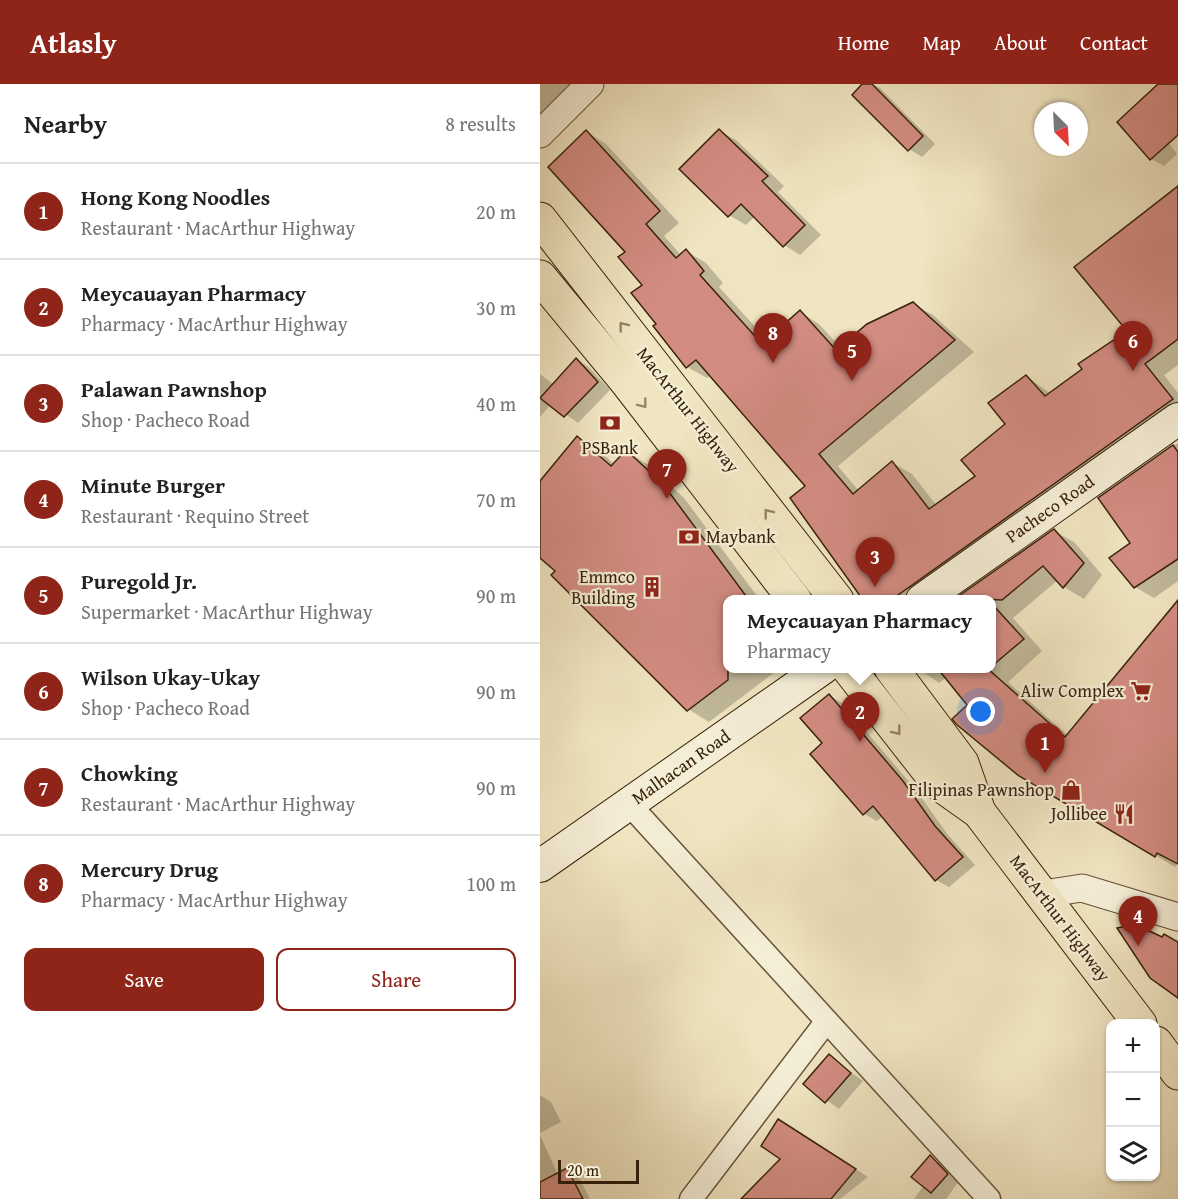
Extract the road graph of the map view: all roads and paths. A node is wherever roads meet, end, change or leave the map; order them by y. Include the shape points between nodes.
1 (590, 84) edge
2 (540, 134) edge
3 (540, 219) edge
4 (540, 277) edge
5 (1178, 419) edge
6 (791, 595) edge
7 (833, 595) edge
8 (929, 595) edge
9 (817, 673) edge
10 (851, 673) edge
11 (894, 673) edge
12 (629, 804) junction
13 (979, 812) junction
14 (540, 866) edge
15 (1043, 894) junction
16 (1178, 917) edge
17 (1137, 1019) edge
18 (826, 1022) junction
19 (1160, 1050) edge
20 (1178, 1073) edge
21 (691, 1199) edge
22 (988, 1199) edge

1 - 2 street
7 -> 3 highway, MacArthur Highway
4 -> 6 highway, MacArthur Highway via 626,381
5 - 8 main road, Pacheco Road
9 - 12 main road, Malhacan Road
10 -> 13 highway, MacArthur Highway via 938,783
11 - 13 highway, MacArthur Highway via 962,763
12 - 14 main road, Malhacan Road
12 - 18 street
13 - 15 highway, MacArthur Highway
15 - 16 street via 1082,888
15 - 17 highway, MacArthur Highway
18 - 21 street
18 - 22 street
19 - 20 highway

